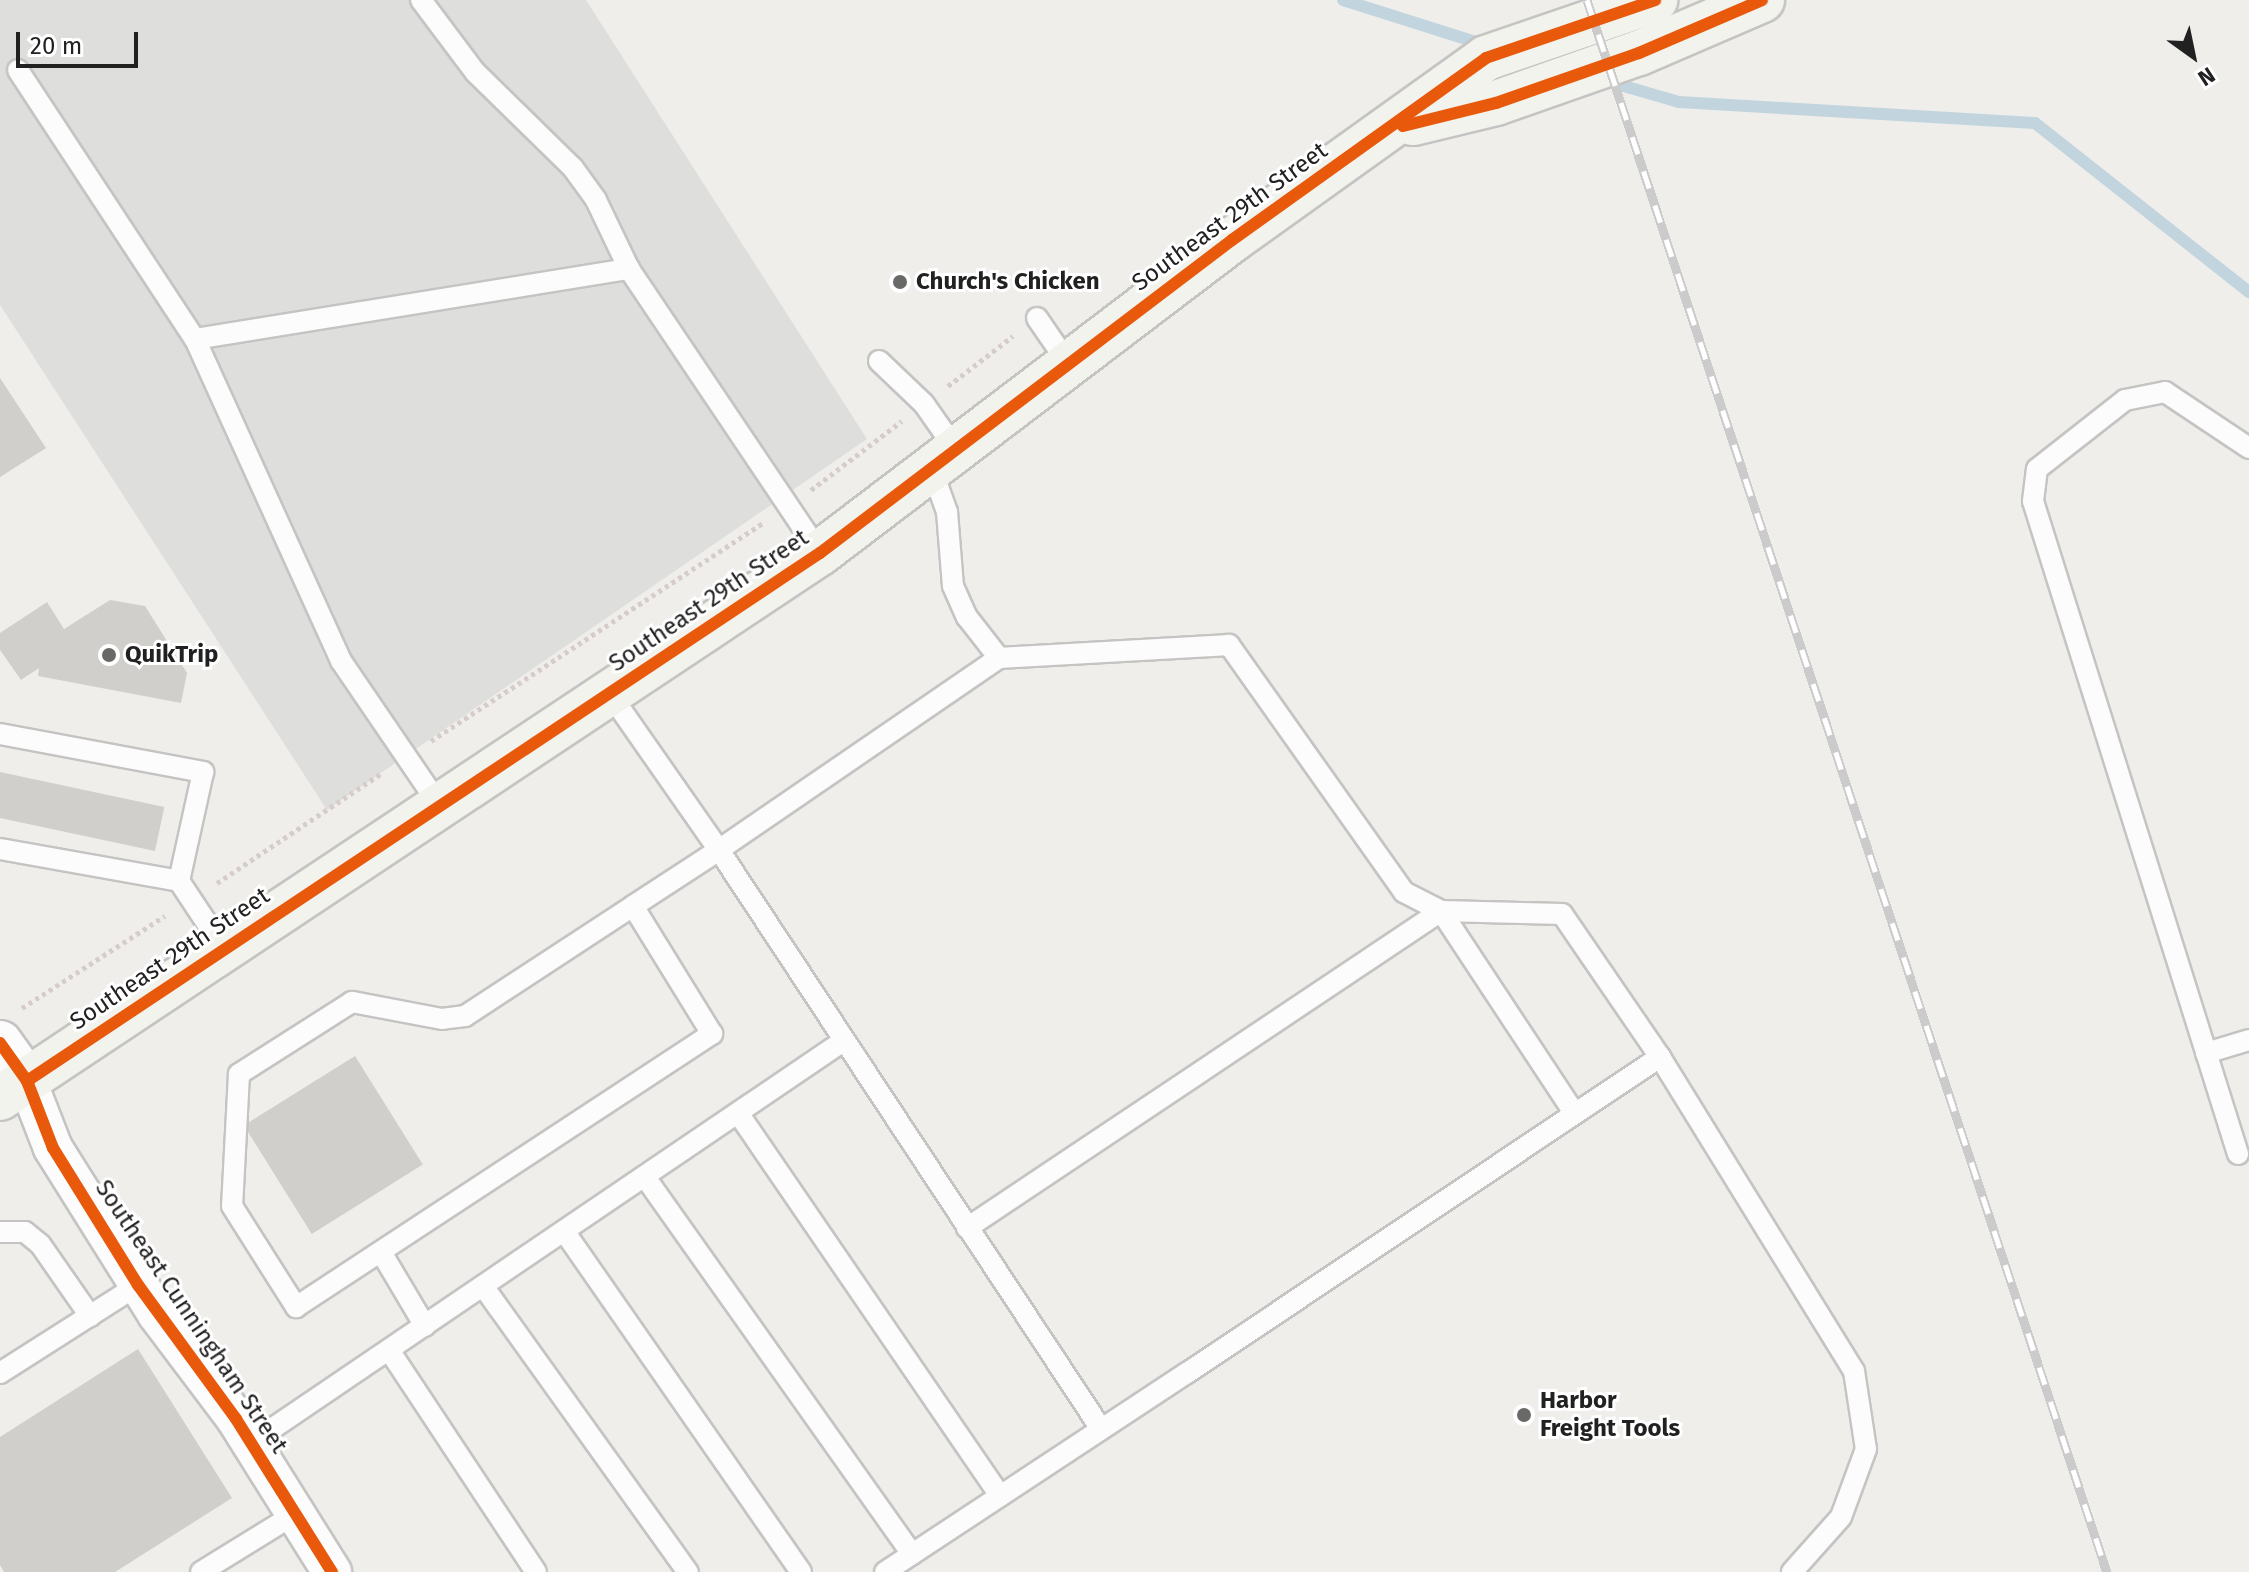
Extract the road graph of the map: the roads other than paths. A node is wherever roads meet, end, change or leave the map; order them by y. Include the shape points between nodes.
1 (421, 0) edge
2 (1655, 0) edge
3 (1762, 0) edge
4 (18, 70) dead end
5 (1395, 128) junction
6 (629, 269) junction
7 (1037, 318) road end
8 (195, 339) junction
9 (879, 361) dead end
10 (1070, 366) junction
11 (2249, 448) edge
12 (945, 461) junction
13 (820, 553) junction
14 (999, 658) junction
15 (610, 694) junction
16 (0, 734) edge
17 (440, 806) junction
18 (0, 849) edge
19 (719, 850) junction
20 (179, 881) junction
21 (633, 906) junction
22 (1441, 911) junction
23 (224, 949) junction
24 (6, 1028) edge
25 (2249, 1040) edge
26 (842, 1042) junction
27 (2206, 1053) junction
28 (1660, 1057) junction
29 (14, 1090) edge
30 (738, 1113) junction
31 (1575, 1114) junction
32 (2238, 1154) dead end
33 (645, 1177) junction
34 (967, 1228) junction
35 (564, 1231) junction
36 (0, 1232) edge
37 (381, 1252) junction
38 (138, 1285) junction
39 (483, 1286) junction
40 (90, 1316) junction
41 (425, 1326) junction
42 (389, 1350) junction
43 (0, 1373) edge
44 (1101, 1429) junction
45 (251, 1443) junction
46 (1000, 1496) junction
47 (295, 1514) junction
48 (912, 1554) junction
49 (201, 1572) edge
50 (332, 1572) edge
51 (536, 1572) edge
52 (688, 1572) edge
53 (801, 1572) edge
54 (885, 1572) edge
55 (1792, 1572) edge

1 - 6 lane via 475,72 573,168 596,200
2 - 5 main road, Southeast 29th Street via 1486,58
3 - 5 main road, Southeast 29th Street via 1639,53 1496,103
4 - 8 lane
5 - 10 main road, Southeast 29th Street via 1306,186
6 - 8 lane
6 - 13 lane
7 - 10 lane
8 - 17 lane via 341,661
9 - 12 lane via 924,404
10 - 12 main road, Southeast 29th Street
11 - 27 lane via 2165,392 2125,400 2037,469 2033,501
12 - 13 main road, Southeast 29th Street
12 - 14 lane via 953,586 967,617
13 - 15 main road, Southeast 29th Street
14 - 19 lane
14 - 22 lane via 1229,645 1404,892
15 - 17 main road, Southeast 29th Street
15 - 19 lane
16 - 20 lane via 203,772
17 - 23 main road, Southeast 29th Street
18 - 20 lane
19 - 21 lane
19 - 26 lane
20 - 23 lane
21 - 37 lane via 712,1034
21 - 37 lane via 465,1016 442,1019 352,1002 239,1074 232,1206 296,1307
22 - 28 lane via 1562,914
22 - 31 lane
22 - 34 lane
23 - 29 main road, Southeast 29th Street
24 - 29 street
25 - 27 lane
26 - 30 lane
26 - 34 lane
27 - 32 lane
28 - 31 lane
28 - 55 lane via 1854,1371 1866,1449 1841,1517
29 - 38 street, Southeast Cunningham Street
30 - 33 lane
30 - 46 lane
31 - 44 lane
33 - 35 lane
33 - 48 lane
34 - 44 lane
35 - 39 lane
35 - 53 lane
36 - 40 lane via 25,1232 40,1244
37 - 41 lane
38 - 40 lane
38 - 45 street, Southeast Cunningham Street
39 - 41 lane
39 - 52 lane
40 - 43 lane
41 - 42 lane
42 - 45 lane
42 - 51 lane
44 - 46 lane
45 - 47 street, Southeast Cunningham Street
46 - 48 lane
47 - 49 lane
47 - 50 street, Southeast Cunningham Street
48 - 54 lane

